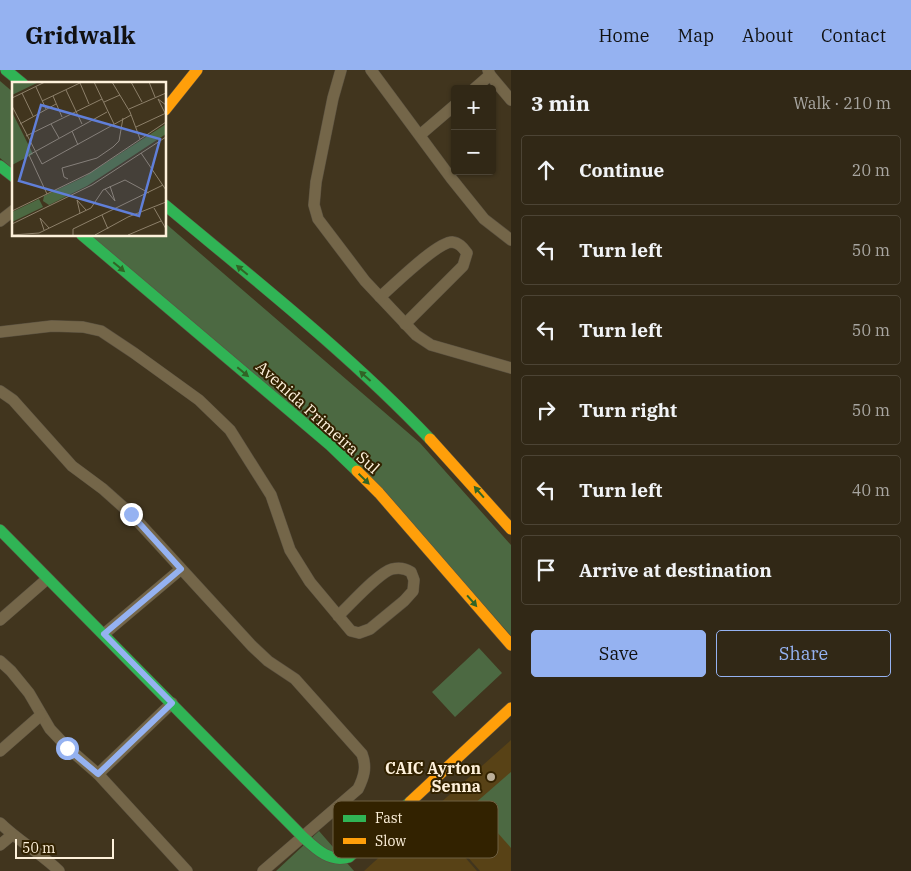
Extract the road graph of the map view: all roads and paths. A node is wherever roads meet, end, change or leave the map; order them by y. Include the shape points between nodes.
1 (6, 70) edge
2 (197, 70) edge
3 (341, 70) edge
4 (371, 70) edge
5 (489, 73) edge
6 (20, 82) edge
7 (478, 85) edge
8 (511, 100) edge
9 (451, 108) edge
10 (166, 109) edge
11 (420, 135) junction
12 (0, 166) edge
13 (12, 175) edge
14 (166, 206) edge
15 (12, 212) edge
16 (0, 221) edge
17 (83, 236) edge
18 (511, 240) edge
19 (380, 297) junction
20 (405, 324) junction
21 (0, 332) edge
22 (511, 368) edge
23 (0, 391) edge
24 (511, 528) edge
25 (0, 530) edge
26 (181, 569) junction
27 (47, 579) junction
28 (338, 616) junction
29 (0, 620) edge
30 (104, 634) junction
31 (511, 645) edge
32 (0, 661) edge
33 (172, 703) junction
34 (511, 708) edge
35 (41, 715) junction
36 (0, 751) edge
37 (98, 774) junction
38 (344, 801) edge
39 (410, 801) edge
40 (333, 811) edge
41 (0, 823) edge
42 (12, 835) junction
43 (303, 837) junction
44 (0, 845) edge
45 (333, 857) edge
46 (59, 871) edge
47 (187, 871) edge
48 (262, 871) edge

1 - 6 main road
2 - 10 main road
3 - 19 street via 316,182 314,205 328,234
4 - 11 street
5 - 7 street
5 - 8 street
9 - 11 street
11 - 18 street via 484,219
12 - 13 main road
24 -> 14 main road via 406,414 322,337
15 - 16 street
17 -> 31 main road, Avenida Primeira Sul via 330,446 379,493
19 - 20 street
19 - 20 street via 432,251 445,243 461,245 468,253 463,266
20 - 22 street via 431,344
21 - 28 street via 52,326 101,331 199,400 235,437 271,495 290,550 310,582
23 - 26 street via 13,400 72,466 131,514
25 - 27 main road
26 - 30 street
26 - 38 street via 257,651 294,678 362,754 365,771 358,789
27 - 29 street
27 - 30 main road
28 - 28 street via 390,569 403,568 411,572 414,580 412,591 370,629 360,633 351,631
30 - 33 main road
32 - 35 street via 29,693
33 - 37 street
33 - 43 main road
34 - 39 main road
35 - 36 street
35 - 37 street via 67,748
37 - 47 street
40 - 43 street
41 - 42 street
42 - 44 street
42 - 46 street
43 - 45 main road via 321,853
43 - 48 street

